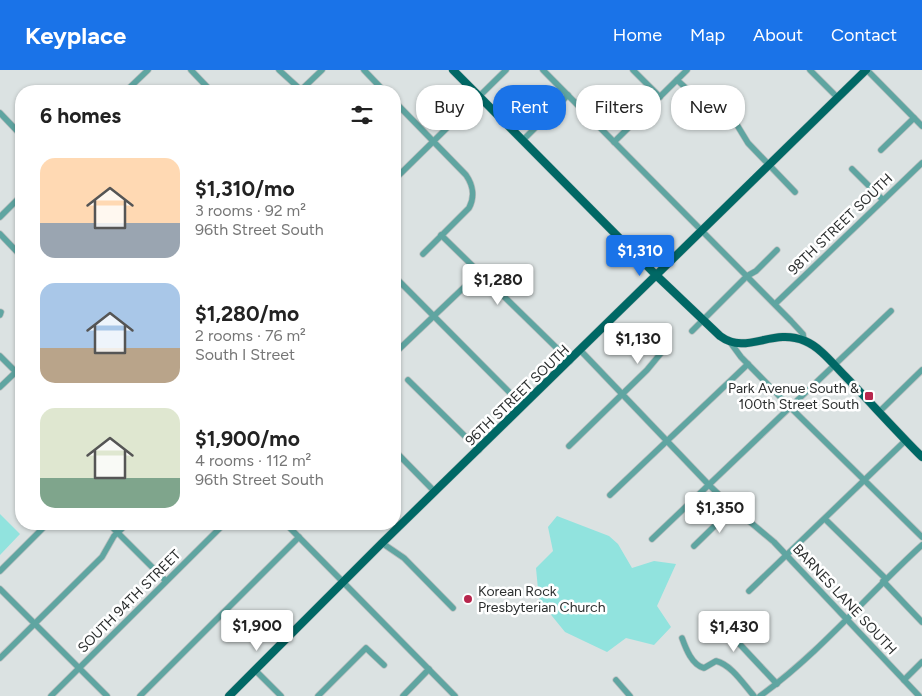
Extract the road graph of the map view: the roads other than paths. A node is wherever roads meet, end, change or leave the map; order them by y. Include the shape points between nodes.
1 (148, 70) edge
2 (190, 70) edge
3 (279, 70) edge
4 (322, 70) edge
5 (364, 70) edge
6 (453, 70) edge
7 (506, 70) edge
8 (543, 70) edge
9 (633, 70) edge
10 (687, 70) edge
11 (810, 70) edge
12 (867, 70) edge
13 (677, 80) junction
14 (132, 85) edge
15 (205, 85) edge
16 (295, 85) edge
17 (306, 85) edge
18 (378, 85) edge
19 (468, 85) edge
20 (648, 85) edge
21 (483, 92) edge
22 (568, 95) junction
23 (661, 96) edge
24 (838, 98) junction
25 (483, 100) edge
26 (401, 108) edge
27 (0, 113) edge
28 (914, 118) junction
29 (922, 126) edge
30 (15, 129) edge
31 (444, 130) edge
32 (626, 130) edge
33 (523, 140) junction
34 (433, 141) junction
35 (614, 142) junction
36 (881, 150) dead end
37 (922, 162) edge
38 (769, 166) junction
39 (852, 169) dead end
40 (401, 173) edge
41 (795, 192) dead end
42 (883, 200) junction
43 (15, 202) edge
44 (0, 217) edge
45 (703, 231) junction
46 (0, 234) edge
47 (442, 236) junction
48 (15, 250) edge
49 (777, 250) dead end
50 (423, 254) dead end
51 (479, 273) junction
52 (657, 276) junction
53 (747, 276) junction
54 (401, 283) edge
55 (775, 304) junction
56 (891, 311) dead end
57 (434, 316) junction
58 (702, 320) junction
59 (692, 331) dead end
60 (804, 340) junction
61 (730, 342) junction
62 (401, 347) edge
63 (666, 347) dead end
64 (581, 351) junction
65 (0, 356) edge
66 (570, 361) junction
67 (748, 364) junction
68 (834, 365) junction
69 (922, 370) edge
70 (15, 371) edge
71 (15, 373) edge
72 (408, 380) dead end
73 (0, 387) edge
74 (622, 394) junction
75 (523, 406) junction
76 (790, 407) junction
77 (880, 412) junction
78 (906, 440) junction
79 (666, 441) junction
80 (569, 446) dead end
81 (478, 450) junction
82 (922, 456) edge
83 (401, 457) edge
84 (865, 481) junction
85 (709, 485) junction
86 (435, 492) junction
87 (610, 495) dead end
88 (733, 508) junction
89 (825, 519) junction
90 (401, 525) edge
91 (41, 530) edge
92 (115, 530) edge
93 (121, 530) edge
94 (218, 530) edge
95 (292, 530) edge
96 (396, 530) edge
97 (118, 533) junction
98 (299, 537) junction
99 (922, 537) edge
100 (652, 539) dead end
101 (382, 543) junction
102 (922, 545) edge
103 (694, 546) dead end
104 (787, 556) junction
105 (0, 571) edge
106 (885, 580) junction
107 (344, 581) junction
108 (166, 582) junction
109 (0, 589) edge
110 (749, 591) dead end
111 (453, 608) dead end
112 (846, 619) junction
113 (743, 621) dead end
114 (922, 622) edge
115 (34, 624) junction
116 (682, 638) dead end
117 (0, 658) edge
118 (922, 662) edge
119 (384, 665) dead end
120 (79, 668) junction
121 (429, 669) junction
122 (255, 670) junction
123 (616, 680) dead end
124 (904, 680) junction
125 (777, 684) junction
126 (51, 696) edge
127 (107, 696) edge
128 (140, 696) edge
129 (229, 696) edge
130 (281, 696) edge
131 (318, 696) edge
132 (403, 696) edge
133 (455, 696) edge
134 (630, 696) edge
135 (754, 696) edge
136 (760, 696) edge
137 (919, 696) edge

1 - 14 street
2 - 15 street
3 - 16 street
4 - 17 street
5 - 18 street
6 - 19 main road
7 - 21 street
8 - 22 street
9 - 20 street
10 - 13 street
11 - 24 street
12 - 24 main road, 96TH STREET SOUTH
12 - 28 street
13 - 23 street
13 - 38 street via 724,110
22 - 33 street
22 - 35 street
24 - 38 main road, 96TH STREET SOUTH
25 - 33 main road
26 - 34 street
27 - 30 street
28 - 29 street
28 - 36 street
31 - 34 street
32 - 35 street
33 - 52 main road
34 - 40 street
34 - 47 street via 466,175 473,192 471,204
35 - 45 street
37 - 42 street, 98TH STREET SOUTH
38 - 41 street
38 - 45 main road, 96TH STREET SOUTH
39 - 42 street
42 - 55 street, 98TH STREET SOUTH
43 - 44 street
45 - 52 main road, 96TH STREET SOUTH
45 - 53 street
46 - 48 street
47 - 50 street
47 - 51 street
49 - 53 street
51 - 57 street
51 - 66 street
52 - 58 main road
52 - 64 main road, 96TH STREET SOUTH
53 - 55 street
53 - 58 street
54 - 57 street
55 - 60 street via 800,331
56 - 68 street
57 - 62 street
57 - 75 street
58 - 59 street
58 - 61 main road
60 - 61 main road via 780,336 745,344
60 - 68 main road
61 - 67 street
63 - 74 street
64 - 66 main road, 96TH STREET SOUTH
64 - 74 street, BARNES LANE SOUTH
65 - 70 street
66 - 75 main road, 96TH STREET SOUTH
67 - 76 street
67 - 79 street
68 - 76 street
68 - 77 main road
69 - 77 street
71 - 73 street
72 - 81 street
74 - 79 street, BARNES LANE SOUTH
74 - 80 street
75 - 81 main road, 96TH STREET SOUTH
76 - 84 street
76 - 85 street
77 - 78 main road
78 - 82 main road
78 - 84 street
79 - 85 street, BARNES LANE SOUTH
79 - 87 street
81 - 86 main road, 96TH STREET SOUTH
83 - 86 street
84 - 89 street
84 - 99 street
85 - 88 street, BARNES LANE SOUTH
85 - 100 street
86 - 90 main road, 96TH STREET SOUTH
88 - 103 street
88 - 104 street, BARNES LANE SOUTH
89 - 104 street
89 - 106 street
91 - 105 street
92 - 97 street
93 - 97 street
94 - 108 street, SOUTH 94TH STREET
95 - 98 street
96 - 101 main road, 96TH STREET SOUTH
97 - 108 street
97 - 115 street via 102,557
98 - 107 street
98 - 128 street
101 - 107 main road, 96TH STREET SOUTH
101 - 111 street via 404,558
102 - 106 street
104 - 110 street
104 - 112 street, BARNES LANE SOUTH
106 - 112 street
106 - 114 street
107 - 121 street
107 - 122 main road, 96TH STREET SOUTH
108 - 120 street, SOUTH 94TH STREET
109 - 115 street
112 - 124 street, BARNES LANE SOUTH
112 - 125 street
113 - 125 street via 734,627 733,637
115 - 117 street
115 - 120 street
116 - 135 street via 698,666 704,668 716,661 722,663
118 - 124 street
119 - 131 street via 366,648
120 - 126 street, SOUTH 94TH STREET
120 - 127 street
121 - 132 street
121 - 133 street
122 - 129 main road, 96TH STREET SOUTH
122 - 130 street
123 - 134 street
124 - 137 street, BARNES LANE SOUTH
125 - 136 street

